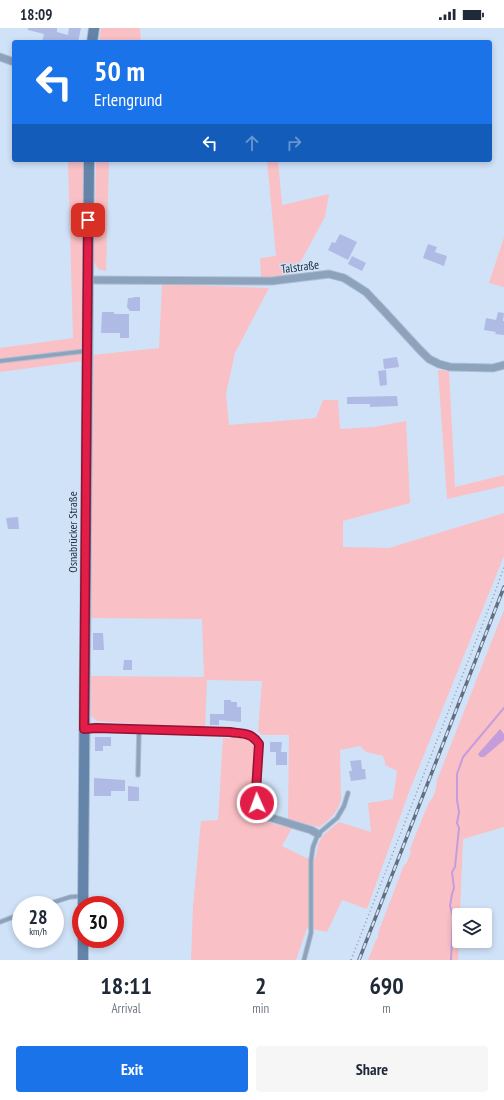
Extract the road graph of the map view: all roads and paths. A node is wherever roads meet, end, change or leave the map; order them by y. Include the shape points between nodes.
1 (94, 28) edge
2 (92, 40) edge
3 (0, 57) edge
4 (12, 61) edge
5 (89, 162) edge
6 (88, 280) junction
7 (87, 351) junction
8 (0, 361) edge
9 (504, 365) edge
10 (504, 567) edge
11 (84, 729) junction
12 (139, 730) junction
13 (138, 775) dead end
14 (348, 793) dead end
15 (318, 834) junction
16 (83, 896) edge
17 (12, 917) edge
18 (0, 922) edge
19 (83, 948) edge
20 (83, 960) edge
21 (304, 960) edge
22 (351, 960) edge

1 - 2 main road
3 - 4 street
5 - 6 main road, Osnabrücker Straße
6 - 7 main road, Osnabrücker Straße
6 - 9 street, Talstraße via 272,281 329,274 344,278 366,292 429,359 450,367 493,368
7 - 8 lane
7 - 11 main road, Osnabrücker Straße
10 - 22 path
11 - 12 street
11 - 16 main road, Osnabrücker Straße
12 - 13 lane
12 - 15 street via 230,732 248,734 255,738 259,744 256,791 260,810 265,816
14 - 15 lane via 337,818
15 - 21 lane via 311,860 312,933
17 - 18 lane
19 - 20 main road

